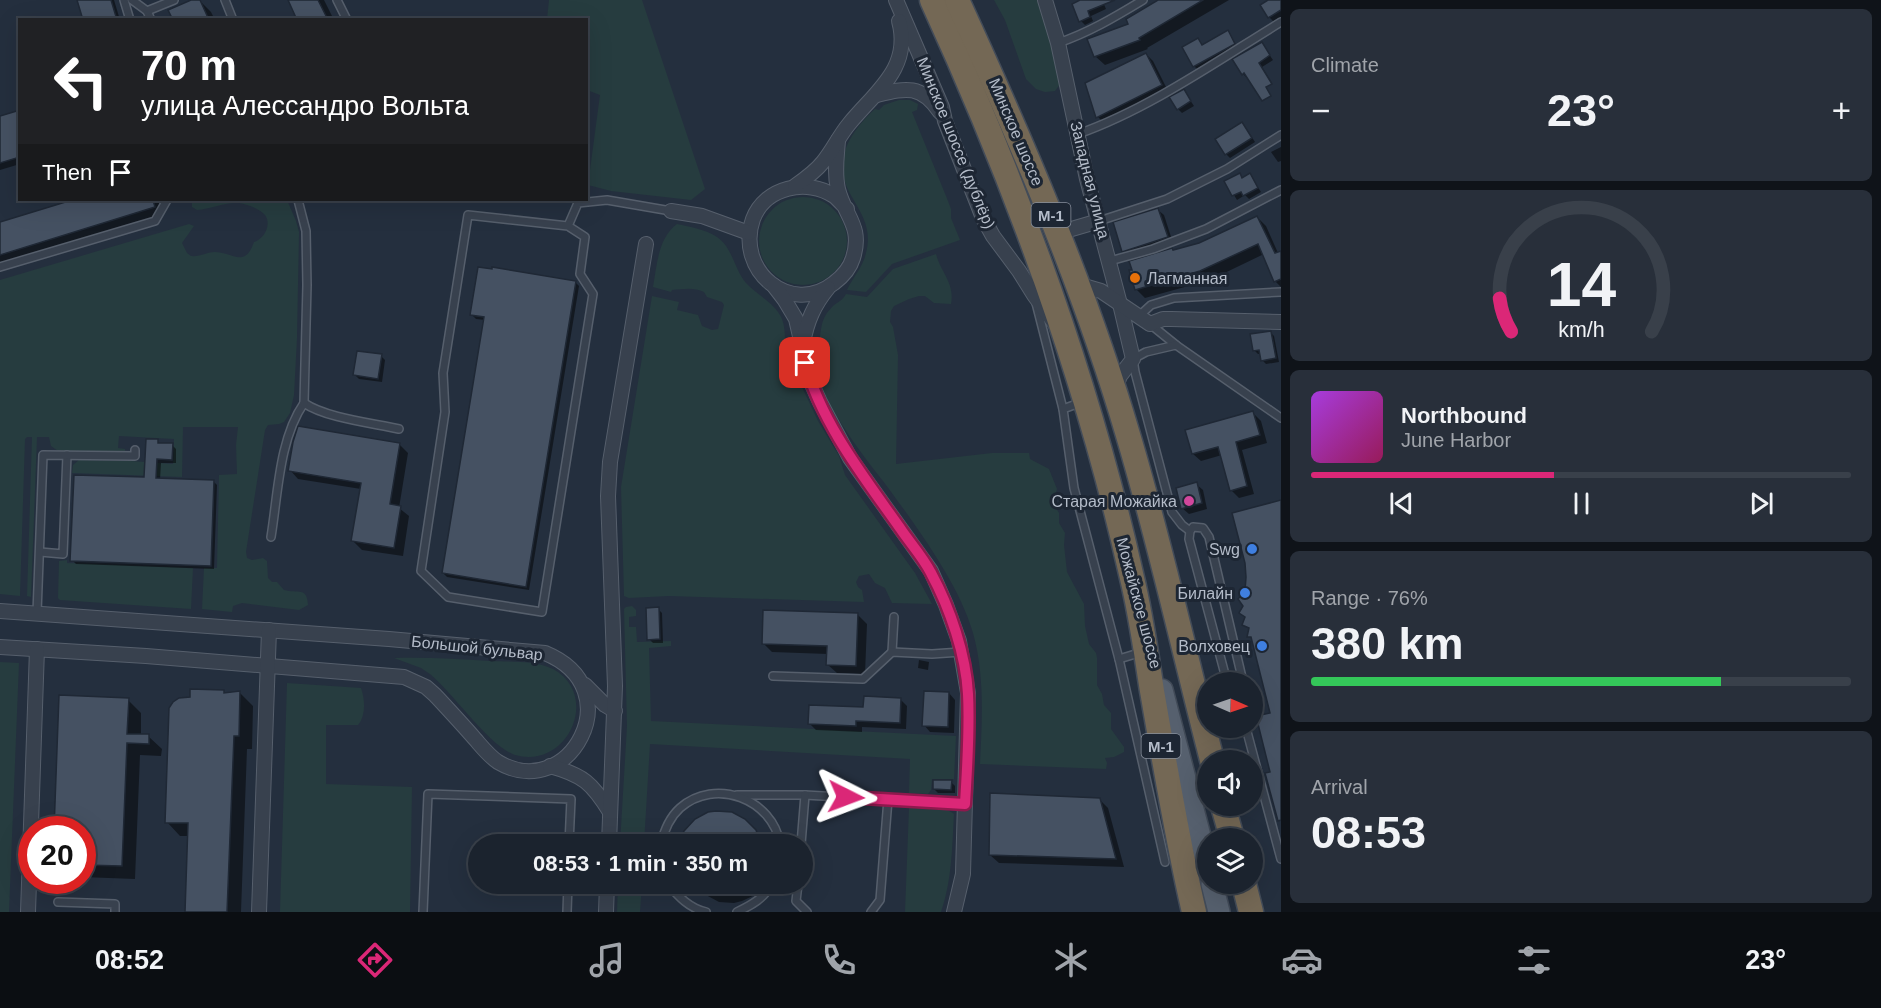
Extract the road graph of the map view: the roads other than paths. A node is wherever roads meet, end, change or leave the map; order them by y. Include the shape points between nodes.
1 (124, 0) edge
2 (132, 0) edge
3 (174, 0) edge
4 (225, 0) edge
5 (337, 0) edge
6 (895, 0) edge
7 (932, 0) edge
8 (957, 0) edge
9 (1045, 0) edge
10 (1143, 0) edge
11 (147, 11) junction
12 (129, 18) edge
13 (150, 18) edge
14 (232, 18) edge
15 (346, 18) edge
16 (1281, 22) edge
17 (1058, 43) junction
18 (877, 95) junction
19 (945, 121) junction
20 (1078, 134) junction
21 (1281, 135) edge
22 (838, 140) junction
23 (795, 186) junction
24 (1281, 190) edge
25 (166, 201) edge
26 (298, 201) edge
27 (847, 209) junction
28 (671, 211) joint
29 (1099, 221) junction
30 (568, 226) junction
31 (1058, 232) junction
32 (749, 233) junction
33 (646, 244) dead end
34 (1110, 261) junction
35 (0, 267) edge
36 (1077, 284) junction
37 (774, 286) junction
38 (829, 288) junction
39 (1281, 292) edge
40 (1034, 295) junction
41 (1120, 304) junction
42 (1145, 320) junction
43 (1281, 322) edge
44 (1066, 340) junction
45 (1176, 345) junction
46 (802, 348) junction
47 (1133, 359) junction
48 (1114, 391) junction
49 (304, 403) junction
50 (1074, 405) junction
51 (1281, 417) edge
52 (399, 429) dead end
53 (1128, 436) joint
54 (135, 450) dead end
55 (67, 455) junction
56 (1190, 531) junction
57 (271, 537) dead end
58 (40, 552) junction
59 (1133, 579) junction
60 (0, 611) edge
61 (37, 613) junction
62 (894, 617) dead end
63 (269, 630) junction
64 (0, 647) edge
65 (37, 649) junction
66 (1145, 651) junction
67 (892, 652) junction
68 (961, 652) junction
69 (1119, 660) junction
70 (267, 666) junction
71 (1224, 672) edge
72 (1241, 672) edge
73 (773, 676) dead end
74 (579, 680) junction
75 (615, 711) junction
76 (1249, 738) edge
77 (1209, 750) edge
78 (550, 766) junction
79 (737, 795) junction
80 (805, 795) junction
81 (888, 799) junction
82 (965, 804) junction
83 (610, 812) junction
84 (1198, 828) edge
85 (569, 834) edge
86 (609, 834) edge
87 (664, 834) edge
88 (777, 834) edge
89 (802, 834) edge
90 (1281, 859) edge
91 (1165, 862) dead end
92 (568, 894) edge
93 (607, 894) edge
94 (676, 894) edge
95 (766, 894) edge
96 (797, 894) edge
97 (1214, 894) edge
98 (1246, 894) edge
99 (58, 902) dead end
100 (28, 912) edge
101 (115, 912) edge
102 (259, 912) edge
103 (423, 912) edge
104 (567, 912) edge
105 (606, 912) edge
106 (706, 912) edge
107 (736, 912) edge
108 (807, 912) edge
109 (871, 912) edge
110 (954, 912) edge
111 (1194, 912) edge
112 (1218, 912) edge
113 (1251, 912) edge

1 - 12 lane
2 - 11 lane
3 - 11 lane
4 - 14 lane
5 - 15 lane
6 - 18 street via 902,46 897,65
6 - 19 street, Минское шоссе (дублёр)
7 - 44 highway, Минское шоссе / М-1 via 1027,227
8 - 31 highway, Минское шоссе / М-1
9 - 17 street, Западная улица
10 - 17 lane
11 - 13 lane
16 - 20 lane via 1172,89
17 - 20 street, Западная улица
18 - 19 street via 907,89 920,93 932,100
18 - 22 street
19 - 40 street, Минское шоссе (дублёр) via 993,236
20 - 29 street, Западная улица
21 - 29 lane via 1227,169 1167,199
22 - 23 street via 822,163
22 - 27 street via 836,178
23 - 27 street via 812,187 834,196
23 - 32 street via 765,201 754,215
24 - 34 lane via 1206,229
25 - 35 lane via 155,220
26 - 49 lane via 306,231
27 - 38 street via 855,225 853,261
28 - 30 lane via 607,200 578,203
28 - 32 street via 702,216
29 - 31 street
29 - 34 street, Западная улица
30 - 30 lane via 585,237 580,273 593,294 542,612 448,597 421,571 445,412 443,373 468,215
31 - 36 highway, Минское шоссе / М-1
32 - 37 street via 753,263
33 - 75 street via 610,462
34 - 41 street, Западная улица
36 - 41 street via 1101,291
36 - 48 highway, Минское шоссе / М-1
37 - 38 street via 801,294
37 - 46 street via 796,319
38 - 46 street via 808,320
39 - 42 lane via 1174,298 1150,305
40 - 44 street, Минское шоссе (дублёр)
40 - 50 lane
41 - 42 street
41 - 47 street, Западная улица
42 - 43 street
42 - 45 lane
44 - 50 highway, Можайское шоссе / М-1
45 - 47 lane
45 - 51 lane
46 - 68 street via 810,380 850,458 930,571 946,604
47 - 48 street
47 - 56 lane via 1172,513
48 - 53 highway, Минское шоссе / М-1
49 - 52 lane via 328,413
49 - 57 lane via 286,440
50 - 59 highway, Можайское шоссе / М-1 via 1106,473
50 - 69 lane via 1074,488
53 - 77 highway, Можайское шоссе / М-1
54 - 55 lane via 135,456
55 - 58 lane via 43,455
55 - 58 lane via 63,554
56 - 71 lane
56 - 72 lane via 1200,527 1209,537
58 - 61 lane
59 - 66 highway, М-1
59 - 84 main road, Можайское шоссе / М-1
60 - 61 street, Большой бульвар
61 - 63 street, Большой бульвар
62 - 67 lane
63 - 70 street
63 - 74 street, Большой бульвар via 545,654 563,662
64 - 65 street
65 - 70 street
65 - 100 street
66 - 69 lane
66 - 111 highway, М-1
67 - 68 lane
67 - 73 lane via 863,679
68 - 82 street via 968,693
69 - 91 lane
70 - 78 street via 404,677 435,695 497,761 527,770
70 - 102 street
74 - 75 street
74 - 78 street, Большой бульвар via 588,708 584,731 572,752
75 - 83 street
76 - 90 lane
78 - 83 street via 583,778
79 - 80 lane
79 - 87 lane via 717,793 697,798 680,808
79 - 88 lane via 755,804
80 - 81 lane
80 - 89 lane
81 - 82 lane
81 - 109 lane via 880,900
82 - 110 street via 963,873
83 - 86 street
85 - 103 lane via 571,800 428,794
92 - 104 lane
93 - 105 street
94 - 106 lane
95 - 107 lane
96 - 108 lane via 796,901
97 - 112 main road
98 - 113 highway
99 - 101 lane via 115,903

